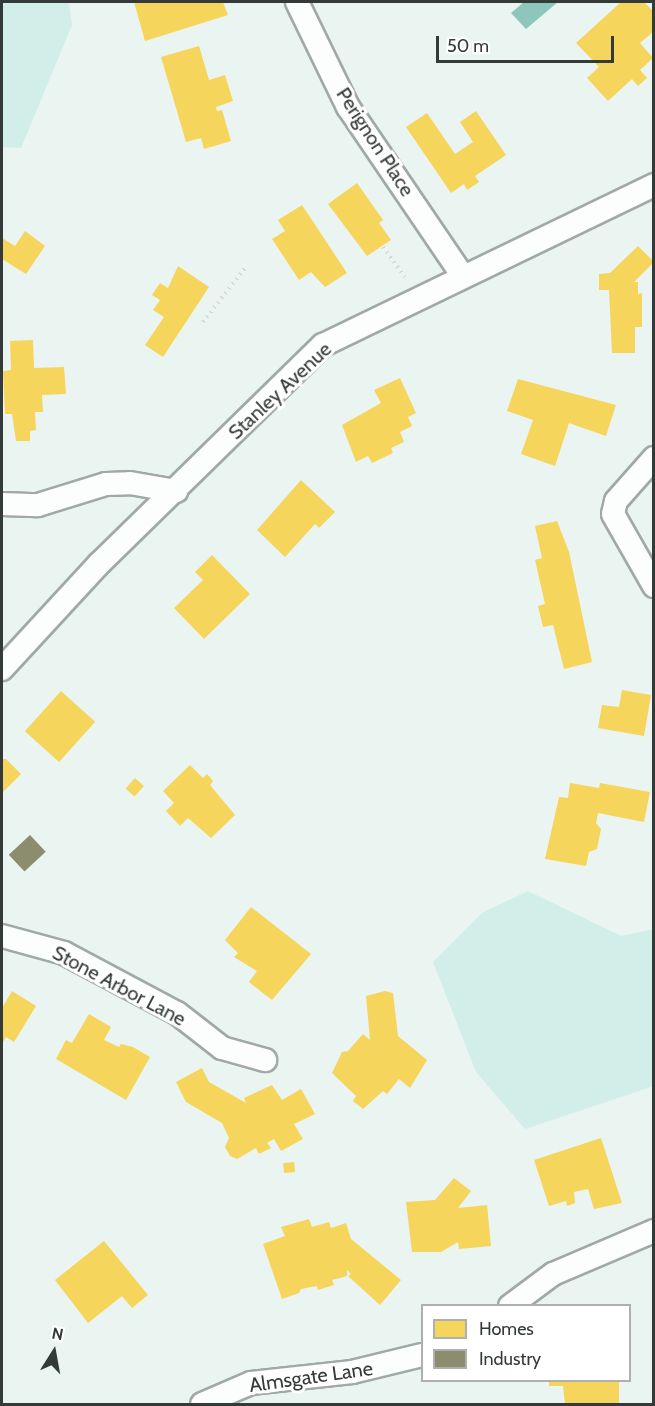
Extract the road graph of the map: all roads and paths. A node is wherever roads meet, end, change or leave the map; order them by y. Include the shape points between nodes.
1 (297, 2) edge
2 (654, 185) edge
3 (383, 247) dead end
4 (246, 267) dead end
5 (463, 276) junction
6 (405, 277) dead end
7 (203, 322) dead end
8 (654, 458) edge
9 (176, 491) junction
10 (2, 504) edge
11 (654, 586) edge
12 (2, 669) edge
13 (2, 936) edge
14 (265, 1060) dead end
15 (654, 1232) edge
16 (511, 1304) edge
17 (421, 1355) edge
18 (202, 1404) edge

1 - 5 street, Perignon Place via 348,107
2 - 5 street, Stanley Avenue
3 - 6 path
4 - 7 path
5 - 9 street, Stanley Avenue via 323,345
8 - 11 street via 616,501 613,514
9 - 10 street via 130,483 106,484 38,505
9 - 12 street, Stanley Avenue via 99,564
13 - 14 street, Stone Arbor Lane via 64,953 177,1012 222,1048
15 - 16 street via 553,1274
17 - 18 street, Almsgate Lane via 352,1372 251,1383

